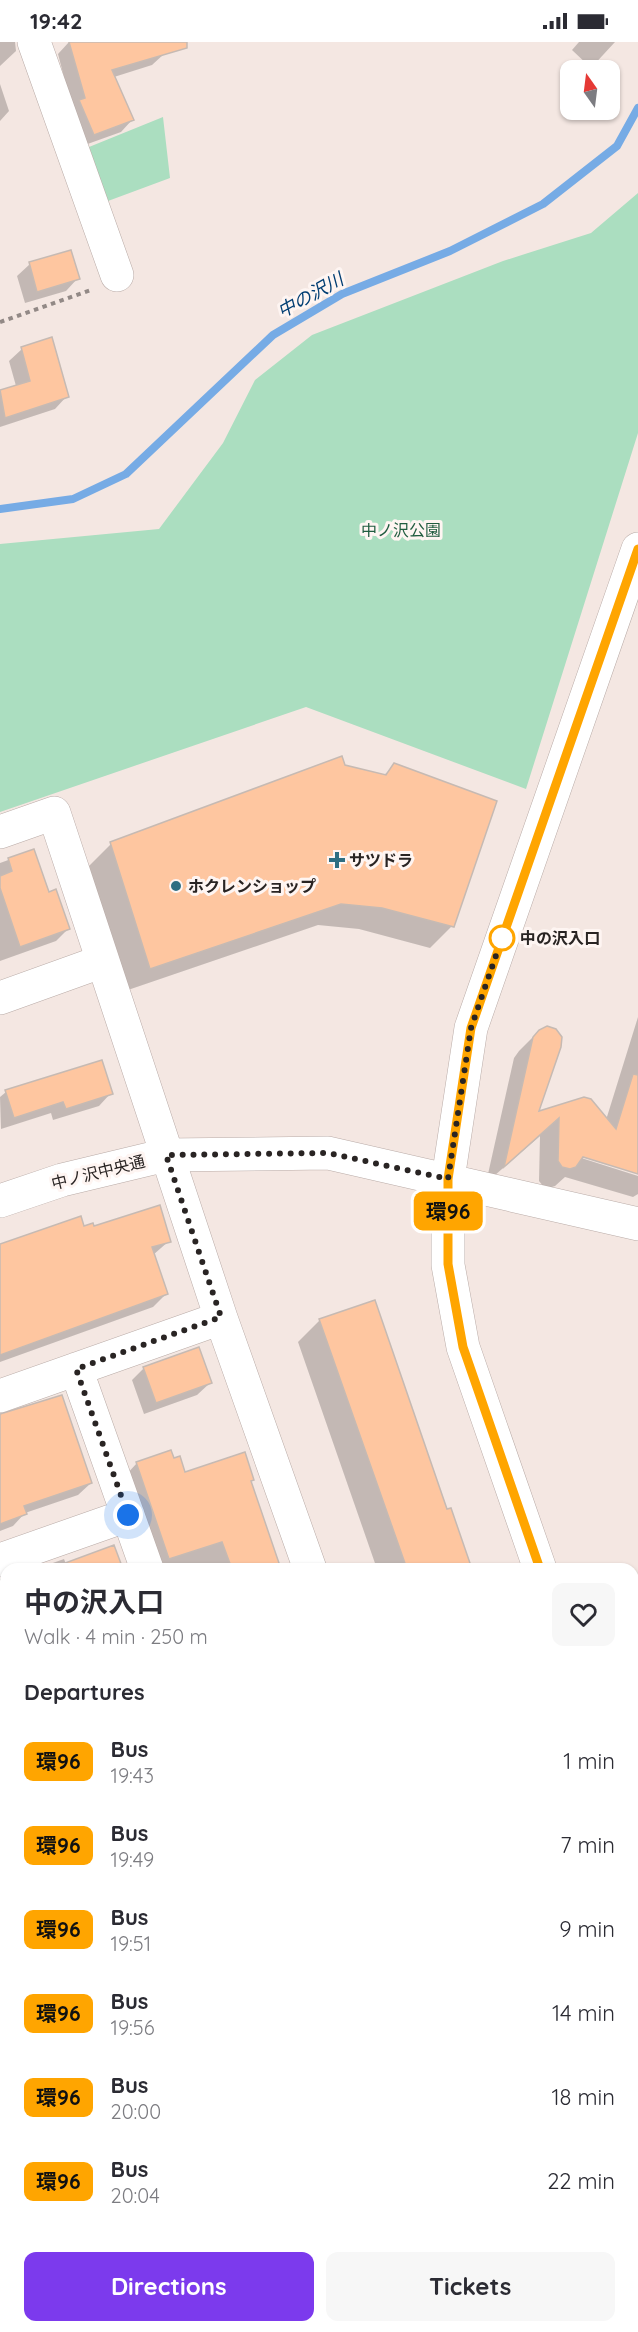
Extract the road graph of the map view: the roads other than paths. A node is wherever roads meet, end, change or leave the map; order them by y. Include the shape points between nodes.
1 (34, 42) edge
2 (117, 275) road end
3 (638, 549) edge
4 (0, 832) edge
5 (103, 961) junction
6 (0, 998) edge
7 (166, 1155) junction
8 (448, 1179) junction
9 (0, 1201) edge
10 (638, 1224) edge
11 (221, 1317) junction
12 (76, 1369) junction
13 (0, 1396) edge
14 (128, 1515) junction
15 (0, 1560) edge
16 (145, 1563) edge
17 (308, 1563) edge
18 (538, 1563) edge

1 - 2 street
3 - 8 street via 471,1028
4 - 5 street via 54,813
5 - 6 street
5 - 7 street
7 - 8 street, 中ノ沢中央通 via 328,1153
7 - 9 street, 中ノ沢中央通 via 62,1180
7 - 11 street
8 - 10 street, 中ノ沢中央通
8 - 18 street via 448,1264 463,1347
11 - 12 street
11 - 17 street
12 - 13 street
12 - 14 street
14 - 15 street
14 - 16 street

